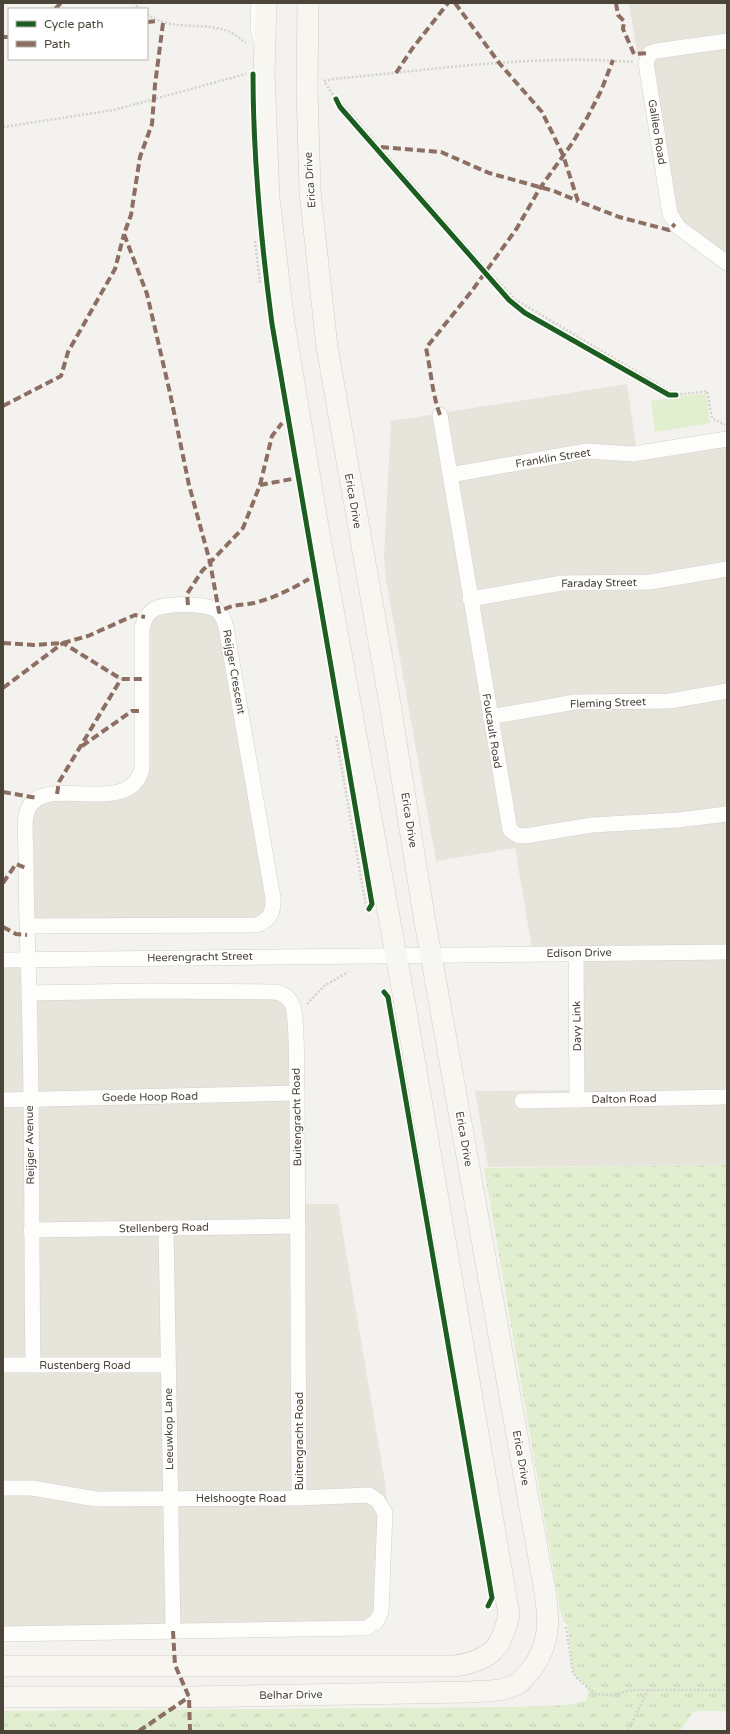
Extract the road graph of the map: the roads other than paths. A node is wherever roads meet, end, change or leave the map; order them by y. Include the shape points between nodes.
1 (255, 3) edge
2 (266, 3) edge
3 (308, 3) edge
4 (727, 41) edge
5 (255, 67) junction
6 (727, 263) edge
7 (440, 415) dead end
8 (727, 439) edge
9 (450, 475) junction
10 (727, 569) edge
11 (470, 599) junction
12 (727, 691) edge
13 (490, 717) junction
14 (727, 814) edge
15 (26, 926) junction
16 (727, 952) edge
17 (576, 953) junction
18 (432, 955) junction
19 (396, 956) junction
20 (3, 960) edge
21 (28, 960) junction
22 (29, 993) junction
23 (296, 1093) junction
24 (727, 1097) edge
25 (30, 1099) junction
26 (3, 1100) edge
27 (577, 1100) junction
28 (522, 1101) dead end
29 (298, 1226) junction
30 (166, 1228) junction
31 (31, 1230) junction
32 (33, 1365) junction
33 (168, 1365) junction
34 (3, 1366) edge
35 (3, 1488) edge
36 (170, 1498) junction
37 (300, 1498) junction
38 (557, 1630) joint
39 (173, 1631) junction
40 (3, 1634) edge
41 (3, 1666) edge
42 (3, 1698) edge

1 - 5 lane
2 - 5 main road
3 - 18 main road, Erica Drive via 310,192 327,347
4 - 6 street, Galileo Road via 656,51 650,53 646,63 670,214 678,228
5 - 19 main road via 284,323 318,527
7 - 9 street, Foucault Road
8 - 9 street, Franklin Street via 633,454 587,452
9 - 11 street, Foucault Road
10 - 11 street, Faraday Street via 650,582 562,583
11 - 13 street, Foucault Road
12 - 13 street, Fleming Street via 670,701 575,702
13 - 14 street, Foucault Road via 508,826 517,835 525,836 592,825 678,820
15 - 15 street, Reijger Crescent via 256,925 271,915 274,904 272,890 226,625 219,612 198,605 165,606 153,610 145,618 142,628 140,776 132,787 119,793 45,795 32,803 26,818
15 - 21 street, Reijger Avenue
16 - 17 street, Edison Drive
17 - 18 street, Edison Drive
17 - 27 street, Davy Link
18 - 19 street, Edison Drive
18 - 38 main road, Erica Drive via 547,1605
19 - 21 street, Heerengracht Street
19 - 41 main road via 508,1615 505,1634 492,1652 475,1663 455,1666
20 - 21 street, Heerengracht Street
21 - 22 street, Reijger Avenue
22 - 23 street, Buitengracht Road via 275,992 287,997 292,1004
22 - 25 street, Reijger Avenue
23 - 25 street, Goede Hoop Road
23 - 29 street, Buitengracht Road
24 - 27 street, Dalton Road
25 - 26 street, Goede Hoop Road
25 - 31 street, Reijger Avenue
27 - 28 street, Dalton Road
29 - 30 street, Stellenberg Road
29 - 37 street, Buitengracht Road
30 - 31 street, Stellenberg Road
30 - 33 street, Leeuwkop Lane
31 - 32 street, Reijger Avenue
32 - 33 street, Rustenberg Road
32 - 34 street, Rustenberg Road
33 - 36 street, Leeuwkop Lane
35 - 36 street, Helshoogte Road via 32,1488 96,1499
36 - 37 street, Helshoogte Road
36 - 39 street, Leeuwkop Lane
37 - 39 street, Helshoogte Road via 369,1495 378,1501 385,1513 382,1608 376,1622 359,1629
38 - 42 main road, Belhar Drive via 519,1683 497,1690 189,1697
39 - 40 street

